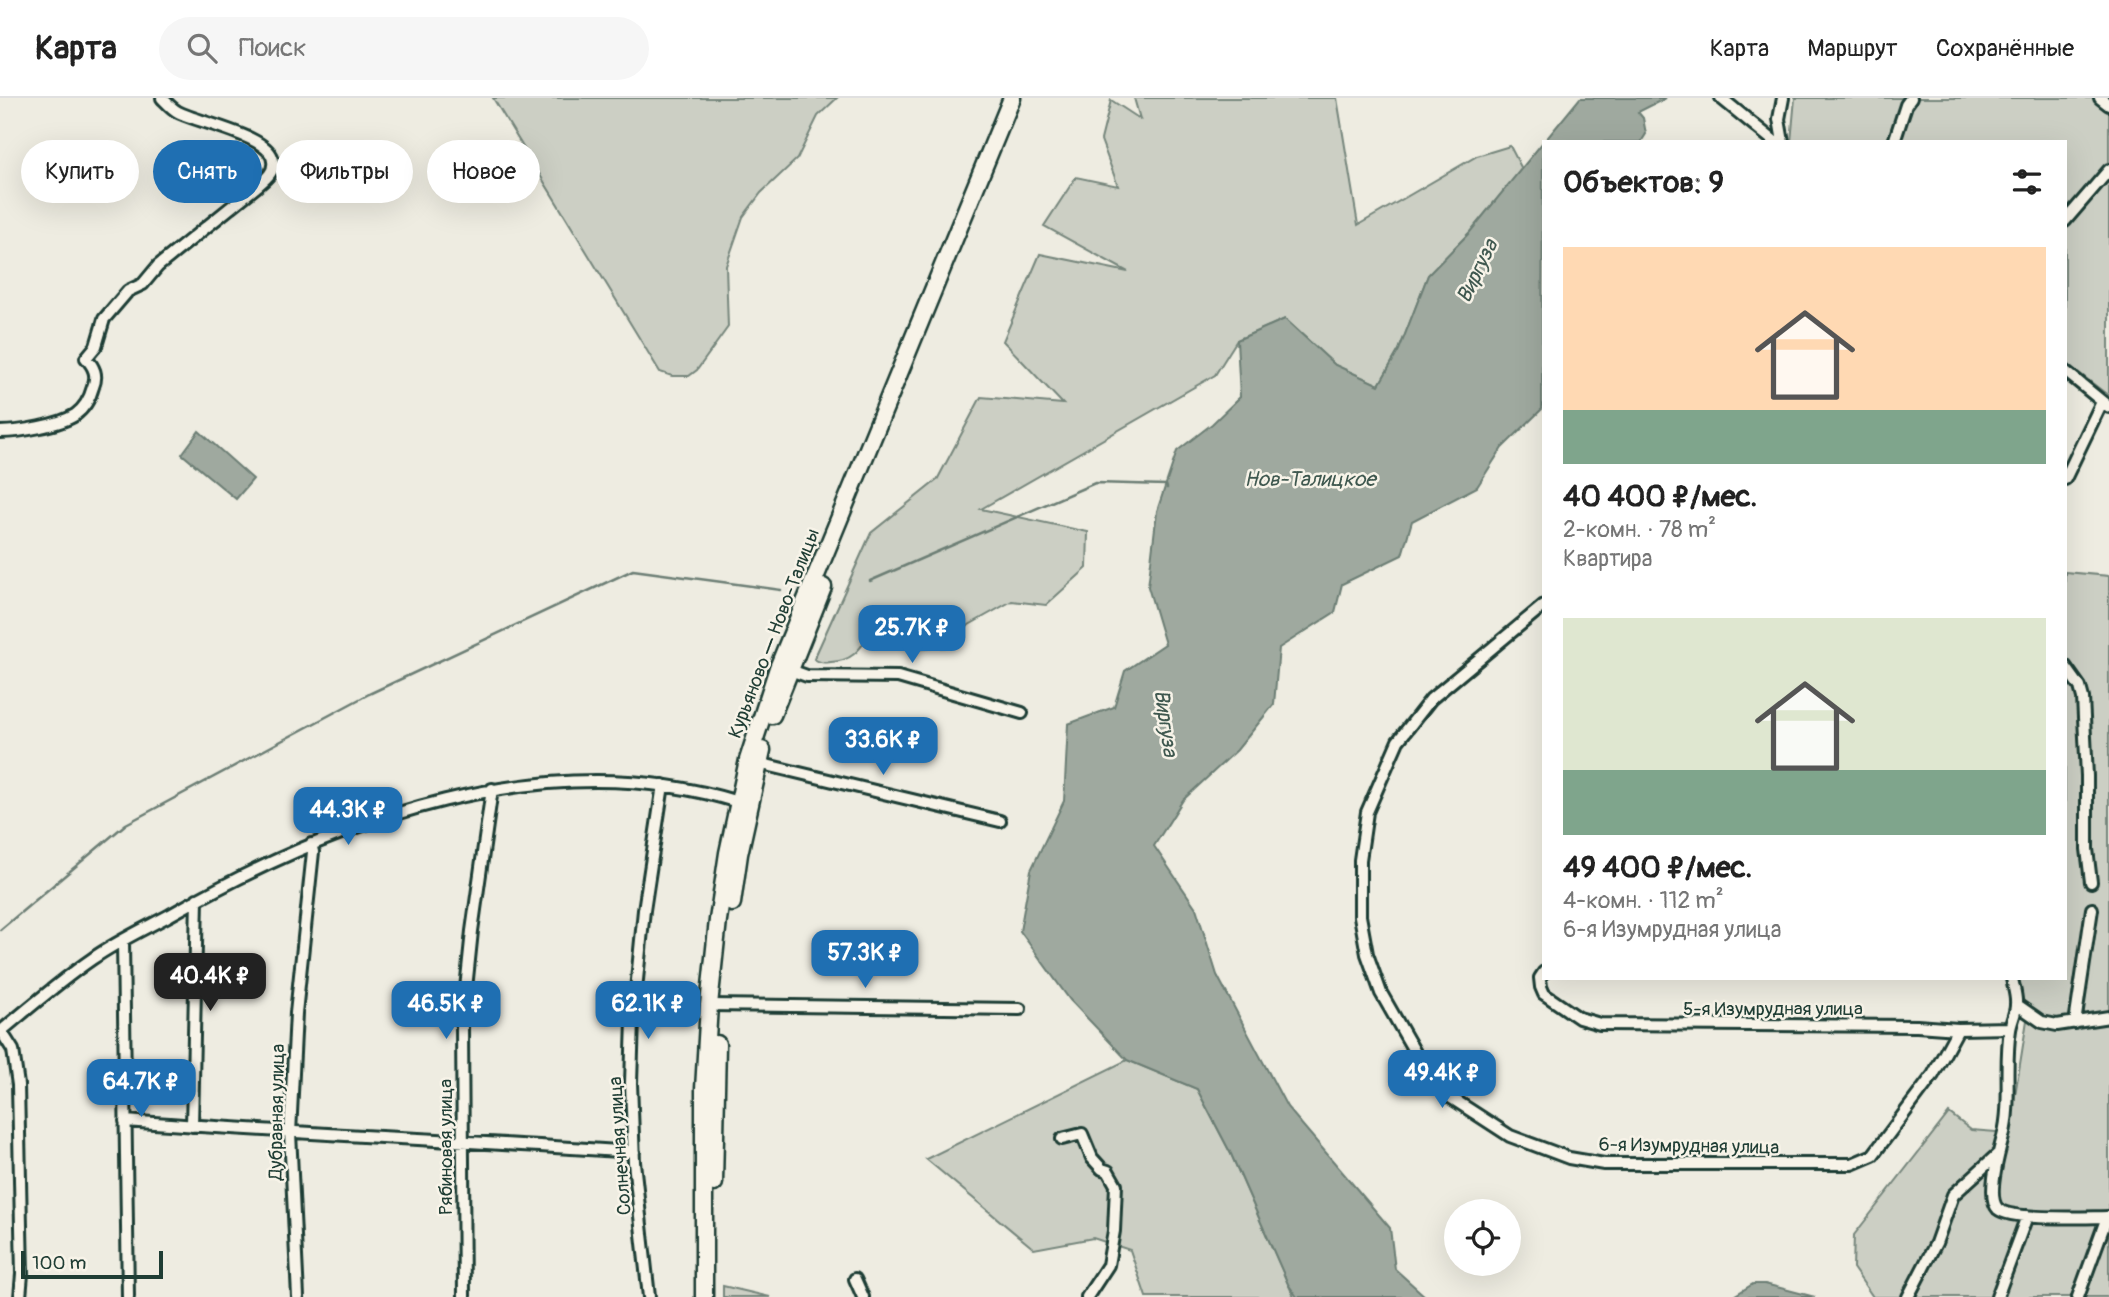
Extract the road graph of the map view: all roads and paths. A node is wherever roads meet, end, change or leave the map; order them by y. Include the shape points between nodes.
1 (162, 98) edge
2 (1012, 98) edge
3 (1024, 98) edge
4 (1721, 98) edge
5 (1783, 98) edge
6 (1911, 98) edge
7 (2100, 98) edge
8 (2109, 105) edge
9 (1773, 140) edge
10 (1783, 140) edge
11 (1895, 140) edge
12 (2109, 170) edge
13 (2067, 219) edge
14 (2067, 374) edge
15 (2105, 405) edge
16 (0, 432) edge
17 (2067, 475) edge
18 (1542, 607) edge
19 (2067, 669) edge
20 (790, 670) junction
21 (1022, 713) dead end
22 (758, 763) junction
23 (663, 785) junction
24 (492, 789) junction
25 (738, 802) junction
26 (1000, 821) dead end
27 (312, 844) junction
28 (2091, 882) dead end
29 (197, 899) junction
30 (2092, 909) dead end
31 (123, 942) junction
32 (1542, 975) edge
33 (2012, 980) edge
34 (2017, 1004) junction
35 (714, 1005) junction
36 (1020, 1009) dead end
37 (2109, 1017) edge
38 (2075, 1023) junction
39 (2010, 1028) junction
40 (1958, 1030) junction
41 (1, 1031) edge
42 (125, 1121) junction
43 (192, 1126) junction
44 (290, 1133) junction
45 (1062, 1139) dead end
46 (462, 1140) junction
47 (635, 1152) junction
48 (1997, 1154) junction
49 (2027, 1216) junction
50 (2108, 1217) edge
51 (855, 1279) dead end
52 (20, 1297) edge
53 (128, 1297) edge
54 (298, 1297) edge
55 (464, 1297) edge
56 (649, 1297) edge
57 (704, 1297) edge
58 (715, 1297) edge
59 (863, 1297) edge
60 (1087, 1297) edge
61 (1908, 1297) edge
62 (1997, 1297) edge
63 (2078, 1297) edge

1 - 16 street via 176,111 243,134 271,152 271,173 143,284 128,291 104,319 96,346 86,358 95,368 95,383 89,400 76,414
2 - 25 main road, Курьяново — Ново-Талицы via 778,668
3 - 20 main road, Курьяново — Ново-Талицы
4 - 9 street
5 - 10 street via 1779,119
6 - 11 street
7 - 8 street
12 - 13 street
14 - 15 street
15 - 17 street
18 - 40 street, 6-я Изумрудная улица via 1431,699 1398,741 1367,811 1360,860 1360,916 1367,954 1381,993 1420,1063 1450,1097 1510,1136 1569,1158 1604,1164 1852,1164 1873,1155 1933,1075
19 - 28 street via 2083,698
20 - 21 street via 807,676 898,677
20 - 22 main road, Курьяново — Ново-Талицы
22 - 26 street
22 - 35 main road, Курьяново — Ново-Талицы
23 - 24 street via 583,782
23 - 25 street
23 - 47 street, Солнечная улица via 633,1020
24 - 27 street via 407,811
24 - 46 street, Рябиновая улица via 462,1027
25 - 35 main road, Курьяново — Ново-Талицы via 720,907
27 - 29 street
27 - 44 street, Дубравная улица
29 - 31 street
29 - 43 street
30 - 38 street
31 - 41 street via 93,958
31 - 42 street
32 - 40 street, 5-я Изумрудная улица via 1544,994 1579,1018 1601,1024
33 - 34 street
34 - 38 street via 2042,1022 2057,1026
34 - 39 street
35 - 36 street
35 - 57 main road, Курьяново — Ново-Талицы via 704,1089
35 - 58 main road, Курьяново — Ново-Талицы
37 - 38 street
39 - 40 street, 5-я Изумрудная улица
39 - 48 street via 2008,1097
41 - 52 street via 13,1050 18,1085
42 - 43 street
42 - 53 street
43 - 44 street
44 - 46 street
44 - 54 street, Дубравная улица
45 - 60 street via 1082,1135 1091,1158 1108,1171 1116,1185 1108,1265
46 - 47 street
46 - 55 street, Рябиновая улица
47 - 56 street, Солнечная улица
48 - 49 street via 1993,1199 1997,1208
48 - 61 street via 1953,1195 1936,1243
49 - 50 street
49 - 62 street
50 - 63 street
51 - 59 street

